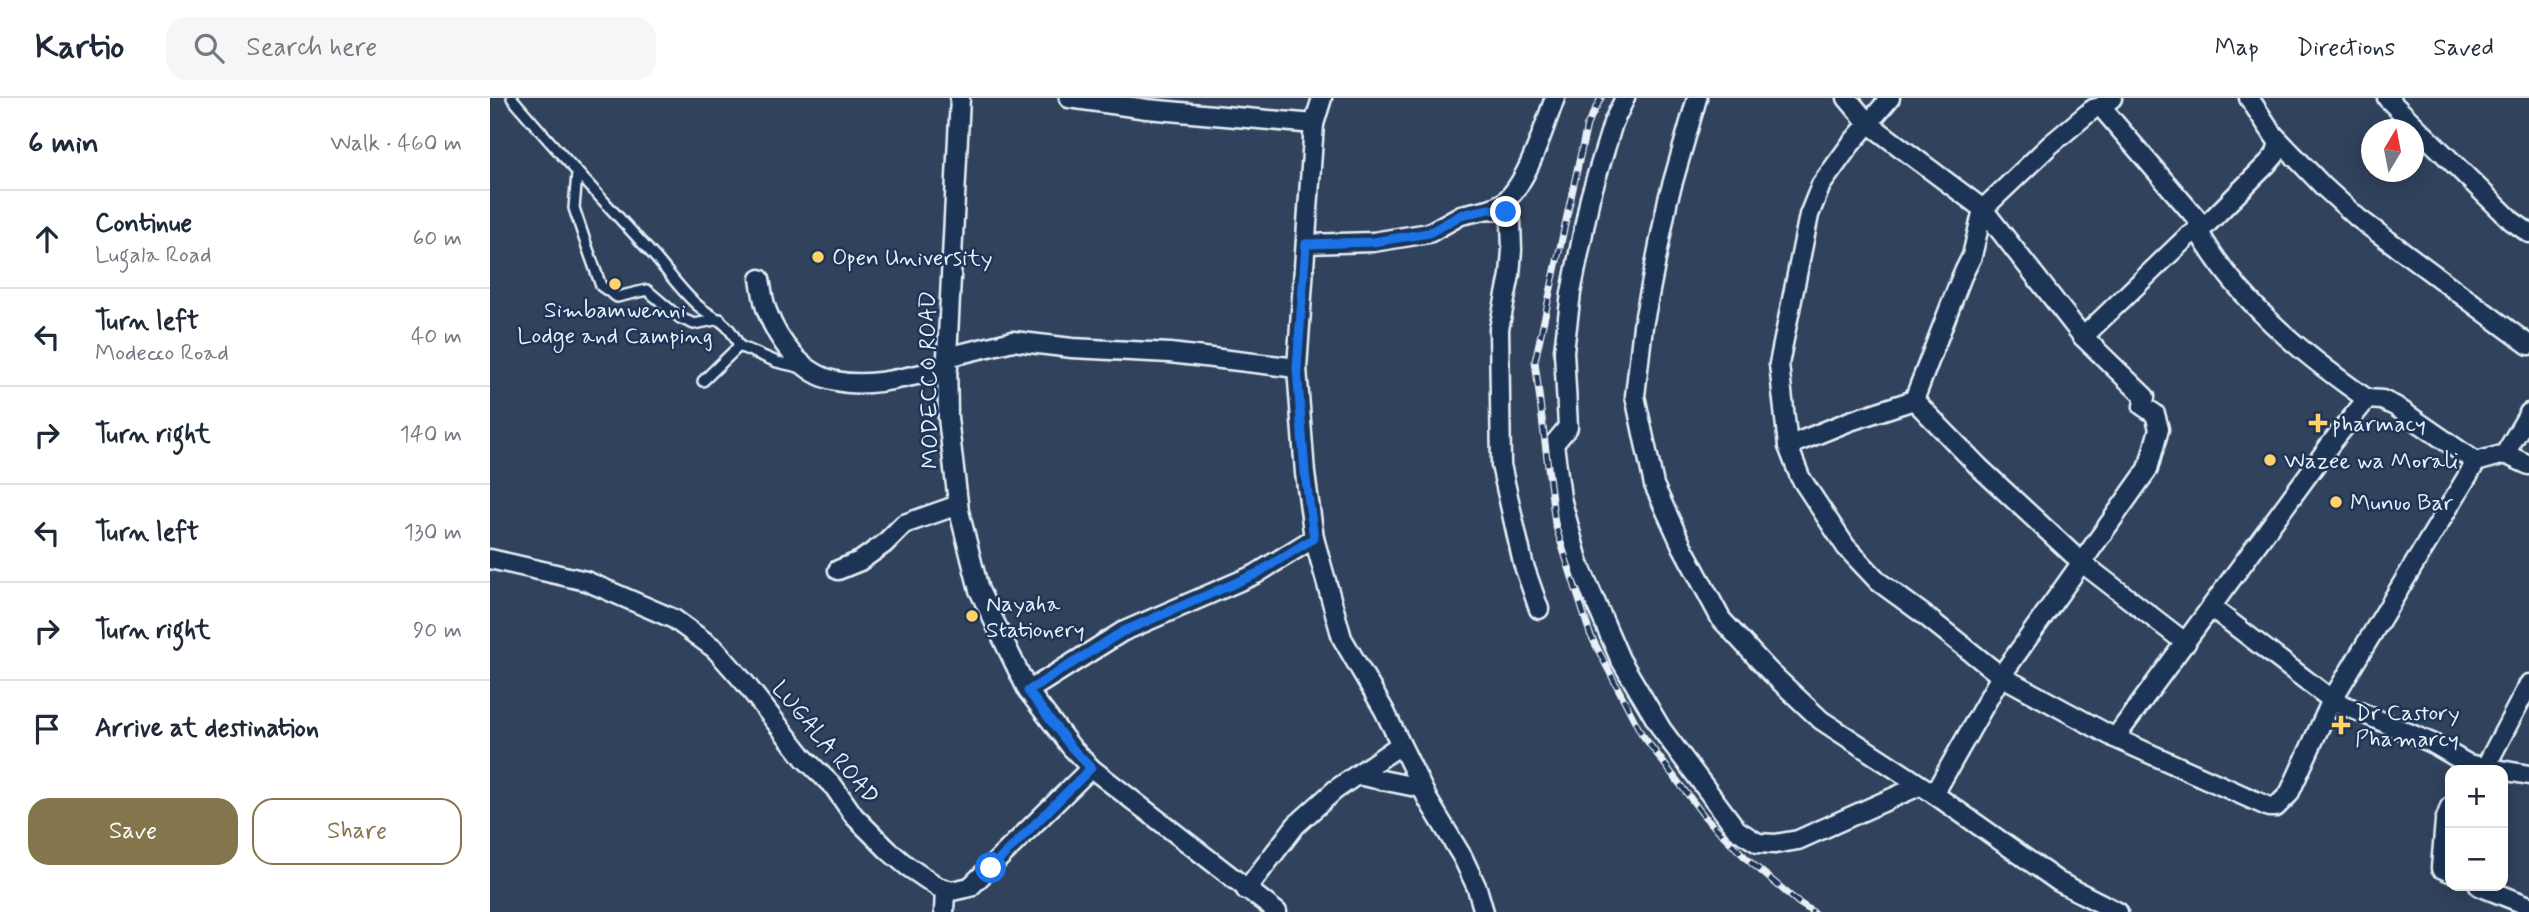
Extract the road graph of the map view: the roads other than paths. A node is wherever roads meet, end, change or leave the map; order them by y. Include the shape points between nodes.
1 (512, 98) edge
2 (960, 98) edge
3 (1069, 98) edge
4 (1322, 98) edge
5 (1555, 98) edge
6 (1625, 98) edge
7 (1697, 98) edge
8 (1847, 98) edge
9 (1890, 98) edge
10 (2249, 98) edge
11 (2387, 98) edge
12 (2106, 103) edge
13 (2406, 105) edge
14 (1868, 122) junction
15 (1314, 124) junction
16 (2273, 134) junction
17 (577, 174) junction
18 (1489, 209) junction
19 (1983, 209) junction
20 (2201, 228) junction
21 (2529, 233) edge
22 (1306, 244) junction
23 (760, 279) dead end
24 (720, 319) junction
25 (2083, 337) junction
26 (2529, 345) edge
27 (738, 346) junction
28 (948, 362) junction
29 (1297, 368) junction
30 (810, 369) junction
31 (703, 381) dead end
32 (2367, 399) junction
33 (1914, 400) junction
34 (2529, 413) edge
35 (1788, 446) junction
36 (2505, 454) junction
37 (2476, 462) junction
38 (2529, 465) edge
39 (958, 505) junction
40 (1314, 538) junction
41 (490, 559) edge
42 (2081, 562) junction
43 (838, 570) dead end
44 (2212, 608) junction
45 (1539, 609) dead end
46 (2186, 643) junction
47 (2001, 676) junction
48 (2529, 684) edge
49 (1028, 691) junction
50 (2332, 700) junction
51 (2115, 738) junction
52 (1400, 745) junction
53 (2470, 765) edge
54 (2474, 765) edge
55 (1091, 768) junction
56 (2508, 772) edge
57 (1357, 775) junction
58 (2529, 775) edge
59 (1422, 788) junction
60 (1927, 790) junction
61 (2445, 821) edge
62 (2445, 870) edge
63 (945, 890) junction
64 (1246, 890) junction
65 (2492, 891) edge
66 (2529, 906) edge
67 (944, 912) edge
68 (1277, 912) edge
69 (1484, 912) edge
70 (2118, 912) edge

1 - 17 lane
2 - 28 street, MODECCO ROAD
3 - 15 street
4 - 15 street
5 - 18 street via 1523,176 1505,201
6 - 60 street via 1587,212 1564,351 1568,428 1554,444 1561,498 1578,564 1620,659 1662,730 1737,830 1758,843 1797,840
7 - 60 street via 1668,199 1643,326 1635,396 1654,485 1721,619 1821,720
8 - 14 street
9 - 14 street
10 - 16 street
11 - 13 street
12 - 19 street via 2050,145
12 - 20 street
13 - 21 street via 2512,221
14 - 19 street
14 - 35 street via 1821,185 1809,215 1779,364
15 - 22 street
16 - 20 street via 2278,143 2272,159
16 - 26 street via 2358,218
17 - 24 lane via 695,304
17 - 24 lane via 575,208 601,286 617,297 647,290 694,324
18 - 22 street via 1461,215 1429,233 1373,242
18 - 45 street via 1506,212 1511,222 1510,275 1499,328 1501,465 1522,563
19 - 25 street
19 - 33 street via 1972,256
20 - 25 street
20 - 32 street via 2214,260 2267,320
22 - 29 street
23 - 30 street via 767,311 789,352
24 - 27 lane
25 - 42 street via 2146,397 2143,406 2155,414 2159,429 2148,469
27 - 30 lane
27 - 31 lane
28 - 29 street via 1013,341 1170,352
28 - 30 street via 877,381 836,381
28 - 39 street, MODECCO ROAD via 949,430
29 - 40 street
32 - 37 street via 2395,406
32 - 44 street
33 - 35 street
33 - 42 street
34 - 36 street
35 - 47 street via 1800,477 1854,556 1879,582
36 - 37 street
36 - 38 street
37 - 50 street
39 - 43 street via 904,524 876,550
39 - 49 street, MODECCO ROAD via 979,590
40 - 49 street via 1256,574 1122,632
40 - 52 street via 1342,638
41 - 63 street, LUGALA ROAD via 586,581 674,618 715,649 854,816 907,866
42 - 46 street
42 - 47 street
44 - 46 street
44 - 50 street
46 - 51 street
47 - 51 street
47 - 60 street
48 - 54 street
49 - 55 street, MODECCO ROAD
50 - 51 street via 2289,794 2276,807
50 - 53 street via 2432,743
52 - 57 street
52 - 59 street
55 - 63 street via 970,887
55 - 64 street, MODECCO ROAD
56 - 58 street
57 - 59 street
57 - 64 street via 1296,825
59 - 69 street via 1463,858
60 - 70 street via 2059,883
61 - 62 street via 2441,868
63 - 67 street
64 - 68 street, MODECCO ROAD
65 - 66 street

